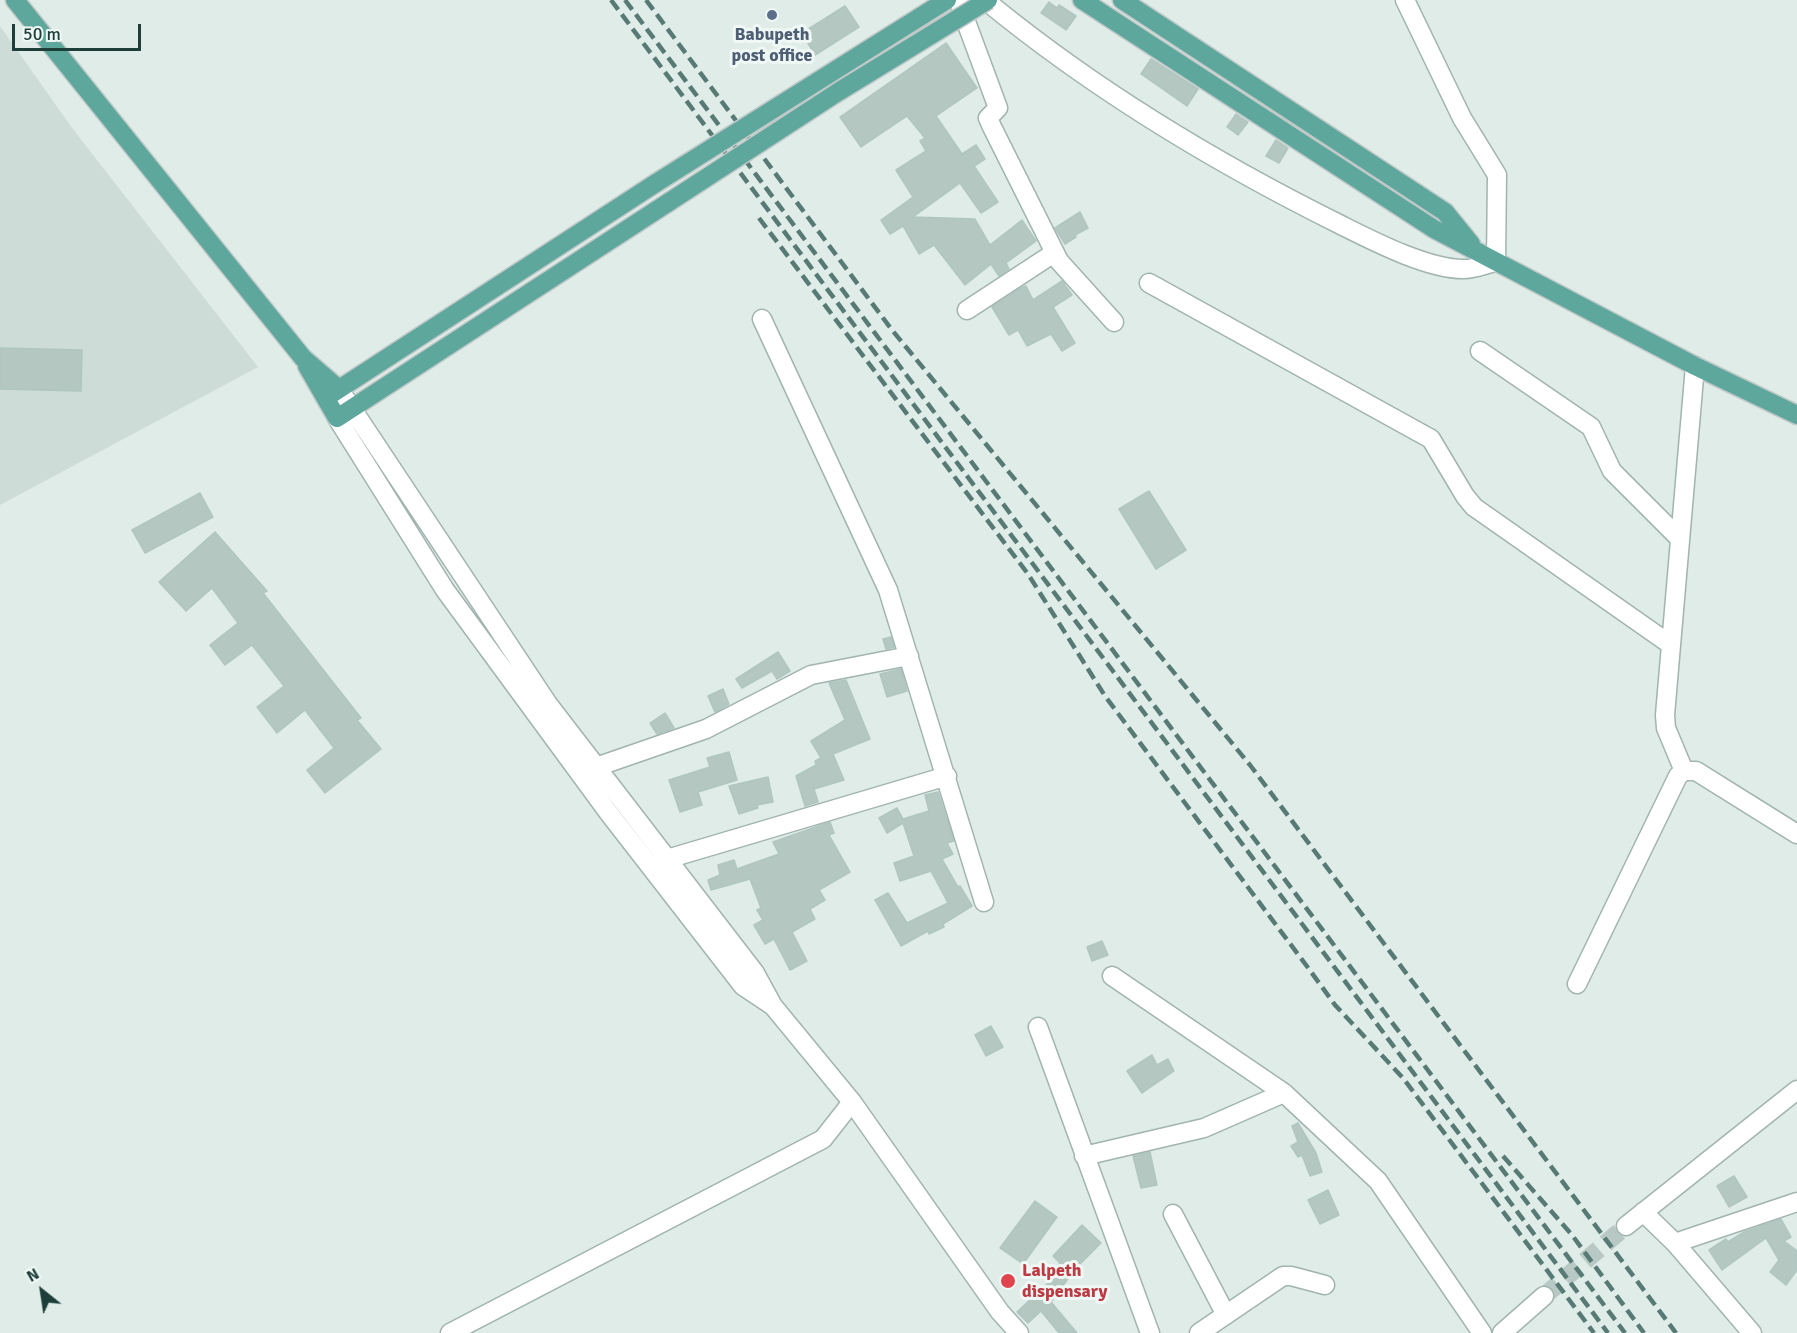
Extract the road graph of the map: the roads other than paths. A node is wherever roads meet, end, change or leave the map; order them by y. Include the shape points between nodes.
1 (15, 0) edge
2 (947, 0) edge
3 (958, 0) edge
4 (986, 0) edge
5 (1082, 0) edge
6 (1122, 0) edge
7 (1405, 0) edge
8 (1474, 247) junction
9 (1054, 253) junction
10 (1496, 262) junction
11 (1149, 283) dead end
12 (967, 310) dead end
13 (762, 319) dead end
14 (1114, 322) dead end
15 (1480, 351) dead end
16 (303, 358) junction
17 (1695, 366) junction
18 (339, 389) junction
19 (324, 400) junction
20 (353, 408) junction
21 (1797, 415) edge
22 (337, 418) junction
23 (1680, 539) junction
24 (1671, 645) junction
25 (909, 656) junction
26 (596, 767) junction
27 (1684, 771) junction
28 (947, 776) junction
29 (1797, 834) edge
30 (668, 859) junction
31 (984, 903) dead end
32 (1112, 976) dead end
33 (1577, 984) dead end
34 (773, 1006) junction
35 (1038, 1027) dead end
36 (1797, 1090) edge
37 (1284, 1093) junction
38 (852, 1102) junction
39 (1084, 1156) junction
40 (1797, 1202) edge
41 (1643, 1212) junction
42 (1173, 1214) dead end
43 (1626, 1226) tunnel mouth
44 (1675, 1243) junction
45 (1325, 1285) dead end
46 (1544, 1296) tunnel mouth
47 (1226, 1315) junction
48 (450, 1333) edge
49 (1018, 1333) edge
50 (1150, 1333) edge
51 (1199, 1333) edge
52 (1482, 1333) edge
53 (1502, 1333) edge
54 (1752, 1333) edge

1 - 16 main road
2 - 18 main road, bridge
3 - 9 street via 998,108 988,118
4 - 10 street via 1015,25 1128,104 1268,189 1397,252 1465,269
4 - 20 main road, bridge
5 - 8 main road via 1434,229
6 - 8 main road via 1445,212
7 - 10 street via 1462,118 1497,175
8 - 10 main road
9 - 12 street
9 - 14 street
10 - 17 main road
11 - 24 street via 1431,439 1474,507
13 - 25 street via 884,579
15 - 23 street via 1591,428 1612,471
16 - 18 main road
16 - 19 main road
17 - 21 main road
17 - 23 street
18 - 19 main road
18 - 20 street
19 - 22 main road
20 - 22 main road
20 - 26 street via 548,704
22 - 34 street via 445,590 608,812 742,987
23 - 24 street
24 - 27 street via 1665,721
25 - 26 street via 811,675 706,729
25 - 28 street
26 - 30 street
27 - 29 street via 1696,771
27 - 33 street via 1678,776
28 - 30 street
28 - 31 street
30 - 34 street via 755,973
32 - 37 street
34 - 38 street
35 - 39 street
36 - 41 street
37 - 39 street via 1204,1128
37 - 52 street via 1384,1187
38 - 48 street via 824,1139
38 - 49 street
39 - 50 street
40 - 44 street
41 - 43 street
41 - 44 street
42 - 47 street
44 - 54 street
45 - 47 street via 1283,1276
46 - 53 street
47 - 51 street

